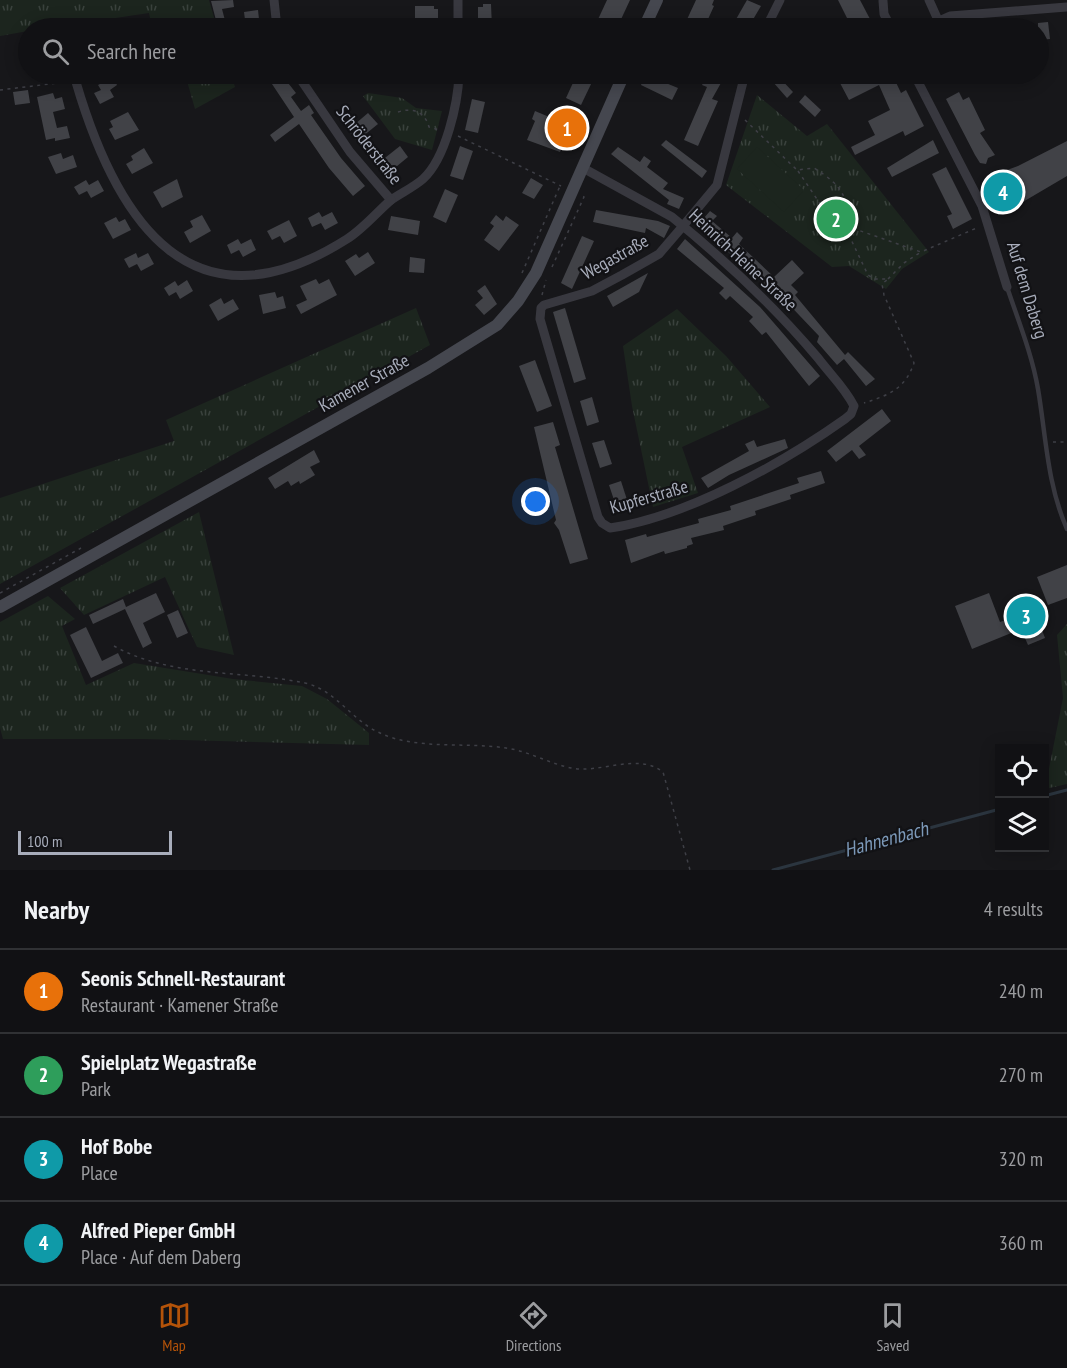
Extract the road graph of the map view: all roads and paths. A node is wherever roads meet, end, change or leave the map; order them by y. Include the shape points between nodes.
1 (274, 0) edge
2 (458, 0) edge
3 (657, 0) edge
4 (780, 0) edge
5 (886, 0) edge
6 (929, 0) edge
7 (1067, 7) edge
8 (277, 18) edge
9 (458, 18) edge
10 (649, 18) edge
11 (771, 18) edge
12 (886, 18) edge
13 (937, 18) edge
14 (944, 18) edge
15 (37, 84) edge
16 (77, 84) edge
17 (304, 84) edge
18 (458, 84) edge
19 (620, 84) edge
20 (742, 84) edge
21 (919, 84) edge
22 (0, 90) edge
23 (735, 111) junction
24 (398, 112) dead end
25 (447, 132) junction
26 (583, 168) junction
27 (797, 170) junction
28 (573, 192) junction
29 (391, 200) junction
30 (989, 222) junction
31 (683, 226) junction
32 (845, 227) junction
33 (852, 228) junction
34 (921, 252) junction
35 (552, 267) dead end
36 (521, 275) dead end
37 (547, 278) dead end
38 (888, 279) junction
39 (1007, 287) joint
40 (544, 305) junction
41 (854, 406) junction
42 (1045, 442) junction
43 (1067, 442) edge
44 (1067, 529) edge
45 (87, 544) dead end
46 (0, 593) edge
47 (0, 607) edge
48 (114, 645) dead end
49 (690, 870) edge

1 - 8 street
2 - 9 street
3 - 10 main road
4 - 11 street
5 - 12 street
6 - 13 street
7 - 14 street
15 - 22 path
16 - 29 street via 102,155 120,189 159,241 178,258 203,271 250,277 300,266 349,238
17 - 29 street, Schröderstraße via 350,152
18 - 25 street, Schröderstraße
19 - 26 main road, Kamener Straße
20 - 23 street, Wegastraße
21 - 30 street, Auf dem Daberg
23 - 27 path
23 - 31 street, Wegastraße via 717,185
24 - 25 path via 416,111 425,116 429,127
25 - 29 street, Schröderstraße via 439,156 423,179
25 - 36 path via 561,186
26 - 28 main road, Kamener Straße
26 - 31 street, Heinrich-Heine-Straße
27 - 32 path via 825,211
27 - 33 path via 814,168 837,183
28 - 35 path via 584,197
28 - 47 main road, Kamener Straße via 536,273 497,325 428,368
30 - 34 path
30 - 39 street, Auf dem Daberg
31 - 40 street, Wegastraße via 659,254 592,291
31 - 41 street, Heinrich-Heine-Straße via 760,293
32 - 33 path
32 - 38 path via 868,275
33 - 34 path
34 - 38 path
37 - 40 path via 541,290
38 - 41 path via 882,284 884,295 914,363 909,377 896,391
39 - 42 lane, Auf dem Daberg via 1038,388
40 - 41 street, Kupferstraße via 540,319 598,517 610,528 688,506 777,464 845,419
42 - 43 path
42 - 44 lane, Auf dem Daberg via 1056,501
45 - 46 path
48 - 49 path via 132,656 219,673 307,684 329,694 379,733 401,740 506,748 575,769 655,766 663,772

